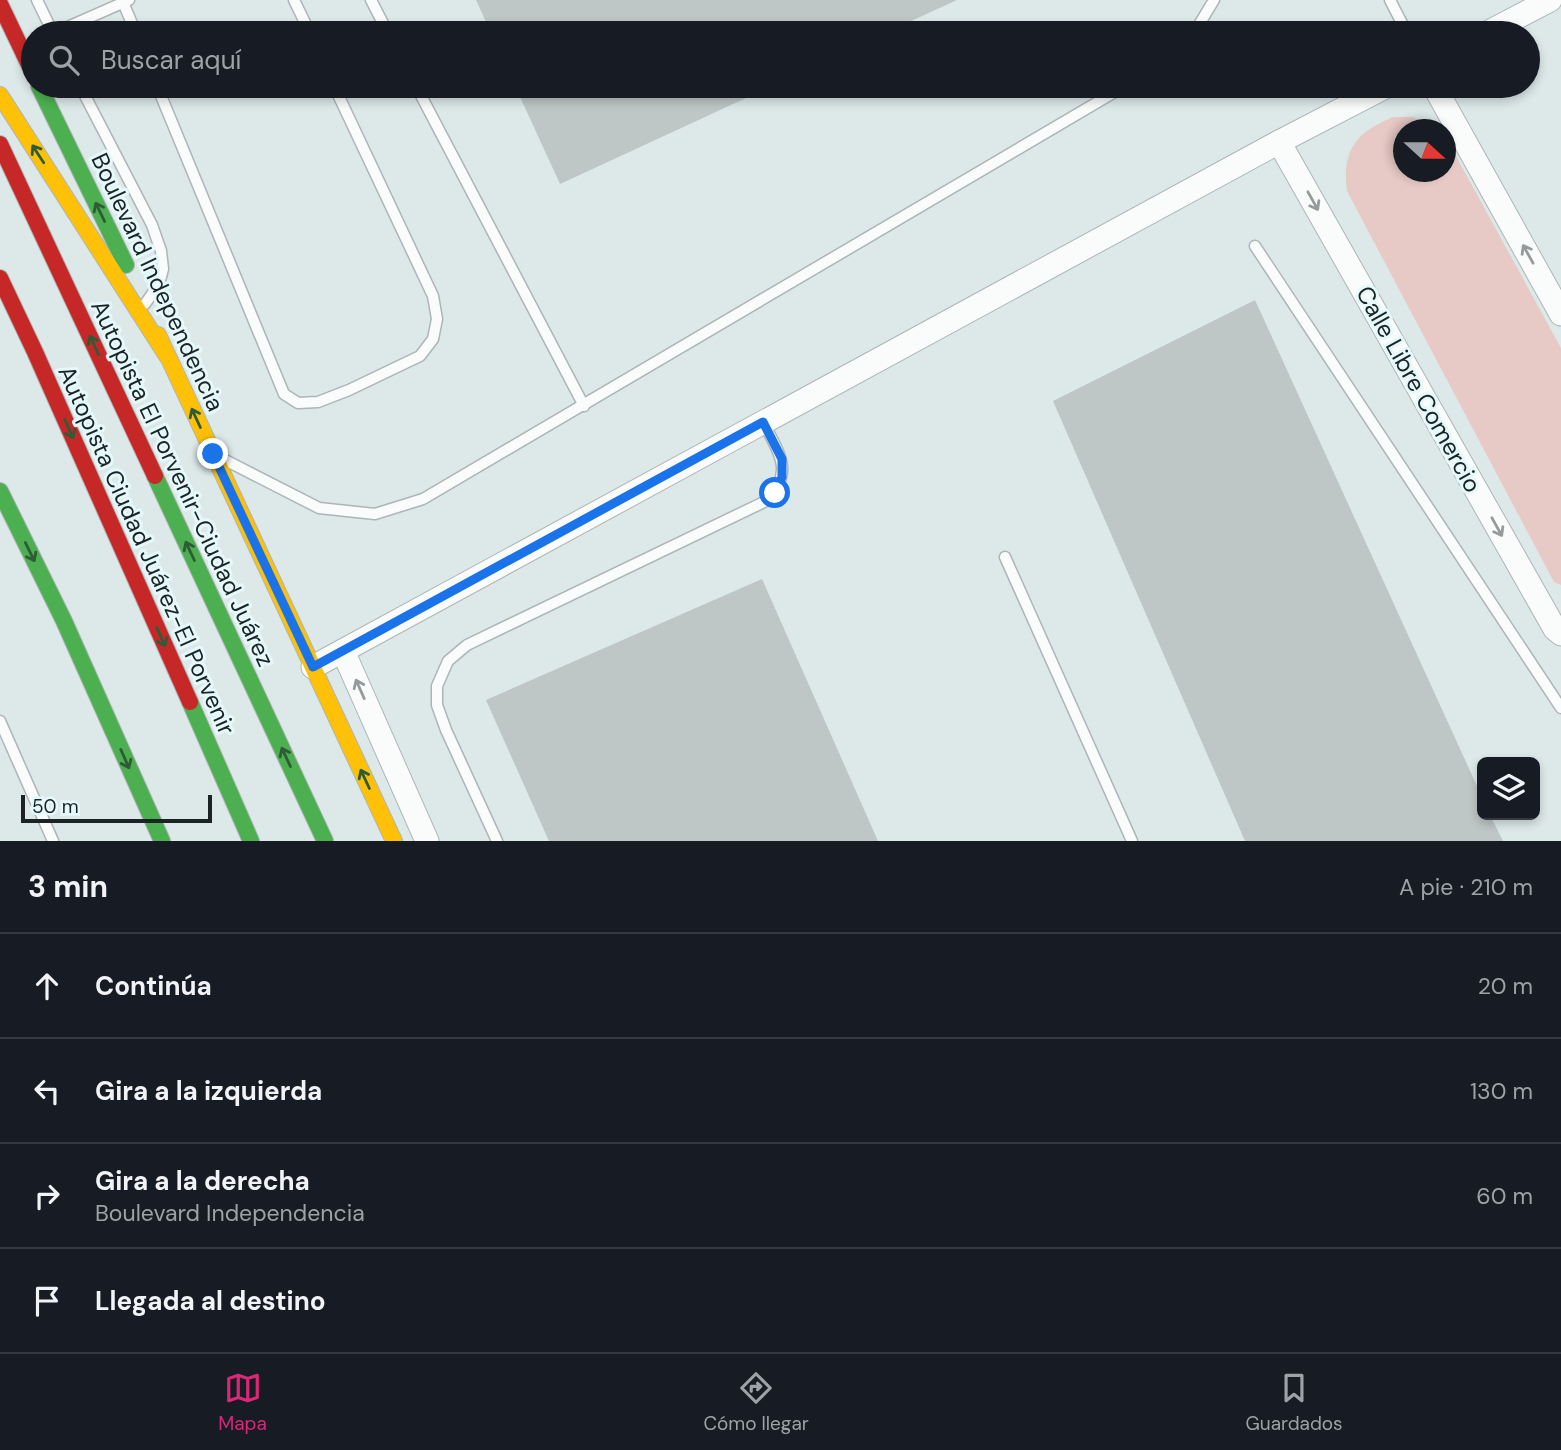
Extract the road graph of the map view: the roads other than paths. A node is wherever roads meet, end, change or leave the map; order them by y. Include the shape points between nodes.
1 (37, 0) edge
2 (294, 0) edge
3 (371, 0) edge
4 (1214, 0) edge
5 (1390, 0) edge
6 (1550, 0) edge
7 (125, 1) edge
8 (0, 4) edge
9 (47, 21) edge
10 (80, 21) edge
11 (132, 21) edge
12 (304, 21) edge
13 (382, 21) edge
14 (1201, 21) edge
15 (1401, 21) edge
16 (1510, 21) edge
17 (21, 48) edge
18 (0, 95) edge
19 (45, 98) edge
20 (86, 98) edge
21 (162, 98) edge
22 (340, 98) edge
23 (422, 98) edge
24 (1105, 98) edge
25 (1364, 98) edge
26 (1441, 98) edge
27 (1279, 142) junction
28 (0, 144) edge
29 (1255, 246) dead end
30 (0, 278) edge
31 (145, 304) junction
32 (1561, 314) edge
33 (167, 356) junction
34 (584, 406) junction
35 (763, 422) junction
36 (213, 454) junction
37 (0, 491) edge
38 (1005, 557) dead end
39 (1561, 634) edge
40 (343, 651) junction
41 (313, 667) junction
42 (1561, 708) edge
43 (0, 722) edge
44 (53, 841) edge
45 (162, 841) edge
46 (251, 841) edge
47 (325, 841) edge
48 (394, 841) edge
49 (427, 841) edge
50 (497, 841) edge
51 (1132, 841) edge

1 - 9 lane
2 - 12 lane
3 - 13 lane
4 - 14 lane
5 - 15 lane
6 - 16 street
7 - 10 lane
7 - 11 lane
8 - 17 main road
33 -> 18 main road
31 -> 19 main road, Boulevard Independencia
20 - 31 lane via 161,251 159,284
21 - 22 lane via 284,394 298,402 318,402 420,356 433,339 437,319 433,296
23 - 34 lane
24 - 34 lane
25 - 27 street
32 -> 26 street
27 - 35 street
27 -> 39 street, Calle Libre Comercio
47 -> 28 main road, Autopista El Porvenir-Ciudad Juárez
29 - 42 lane
30 -> 46 main road, Autopista Ciudad Juárez-El Porvenir
31 - 33 main road, Boulevard Independencia
36 -> 33 main road, Boulevard Independencia
34 - 36 lane via 423,499 375,514 319,508
35 - 40 street
35 - 50 lane via 782,459 782,477 775,493 764,502 467,645 448,662 437,686 437,705
36 - 41 main road, Boulevard Independencia
37 -> 45 main road
38 - 51 lane
40 - 41 street
49 -> 40 street
48 -> 41 main road, Boulevard Independencia
43 - 44 lane

